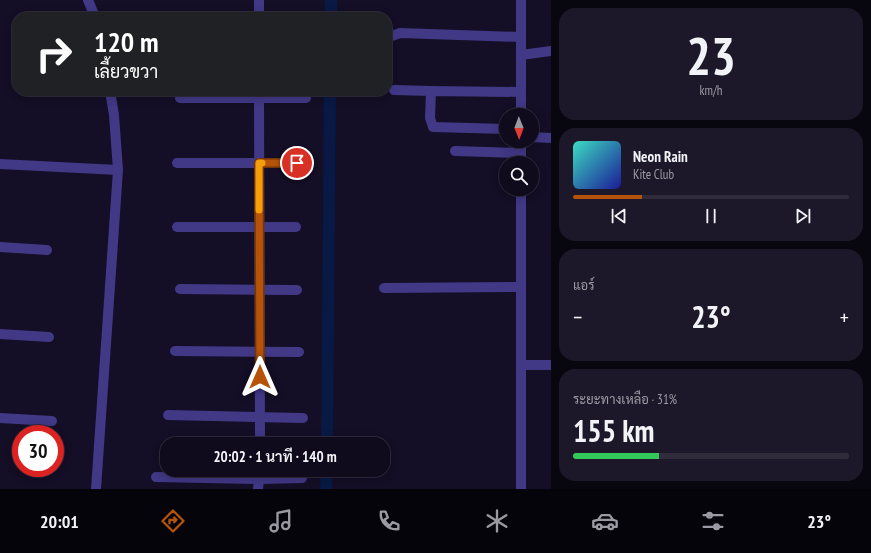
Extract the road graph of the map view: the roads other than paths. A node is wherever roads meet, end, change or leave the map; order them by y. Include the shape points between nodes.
1 (88, 0) edge
2 (259, 0) edge
3 (521, 0) edge
4 (93, 12) edge
5 (259, 12) edge
6 (392, 36) edge
7 (521, 37) junction
8 (551, 51) edge
9 (521, 55) junction
10 (394, 90) dead end
11 (431, 91) junction
12 (520, 92) junction
13 (111, 96) edge
14 (233, 96) edge
15 (259, 96) edge
16 (275, 96) edge
17 (180, 98) dead end
18 (306, 98) dead end
19 (521, 108) edge
20 (499, 129) edge
21 (539, 137) edge
22 (551, 138) edge
23 (455, 151) dead end
24 (502, 156) edge
25 (259, 163) junction
26 (297, 163) dead end
27 (0, 164) edge
28 (177, 164) dead end
29 (118, 170) junction
30 (521, 196) edge
31 (177, 227) dead end
32 (259, 227) junction
33 (296, 228) dead end
34 (0, 247) edge
35 (47, 250) dead end
36 (520, 287) junction
37 (384, 288) dead end
38 (180, 289) dead end
39 (260, 290) junction
40 (297, 290) dead end
41 (0, 334) edge
42 (49, 337) dead end
43 (175, 351) dead end
44 (260, 351) junction
45 (299, 352) dead end
46 (521, 365) junction
47 (551, 366) edge
48 (168, 415) dead end
49 (260, 417) junction
50 (0, 418) edge
51 (303, 418) dead end
52 (52, 421) dead end
53 (260, 437) edge
54 (156, 477) dead end
55 (302, 478) dead end
56 (259, 479) edge
57 (96, 489) edge
58 (521, 489) edge

1 - 4 street
2 - 5 street
3 - 7 street
6 - 7 street via 400,33
7 - 9 street
8 - 9 street
9 - 12 street
10 - 11 street
11 - 12 street
11 - 20 street via 430,118 433,126
12 - 19 street
13 - 29 street
14 - 17 street
15 - 25 street
16 - 18 street
21 - 22 street
23 - 24 street
25 - 26 street
25 - 28 street
25 - 32 street
27 - 29 street
29 - 57 street
30 - 36 street
31 - 32 street
32 - 33 street
32 - 39 street
34 - 35 street
36 - 37 street
36 - 46 street
38 - 39 street
39 - 40 street
39 - 44 street
41 - 42 street
43 - 44 street
44 - 45 street
44 - 49 street
46 - 47 street
46 - 58 street
48 - 49 street
49 - 51 street
49 - 53 street
50 - 52 street
54 - 56 street
55 - 56 street

